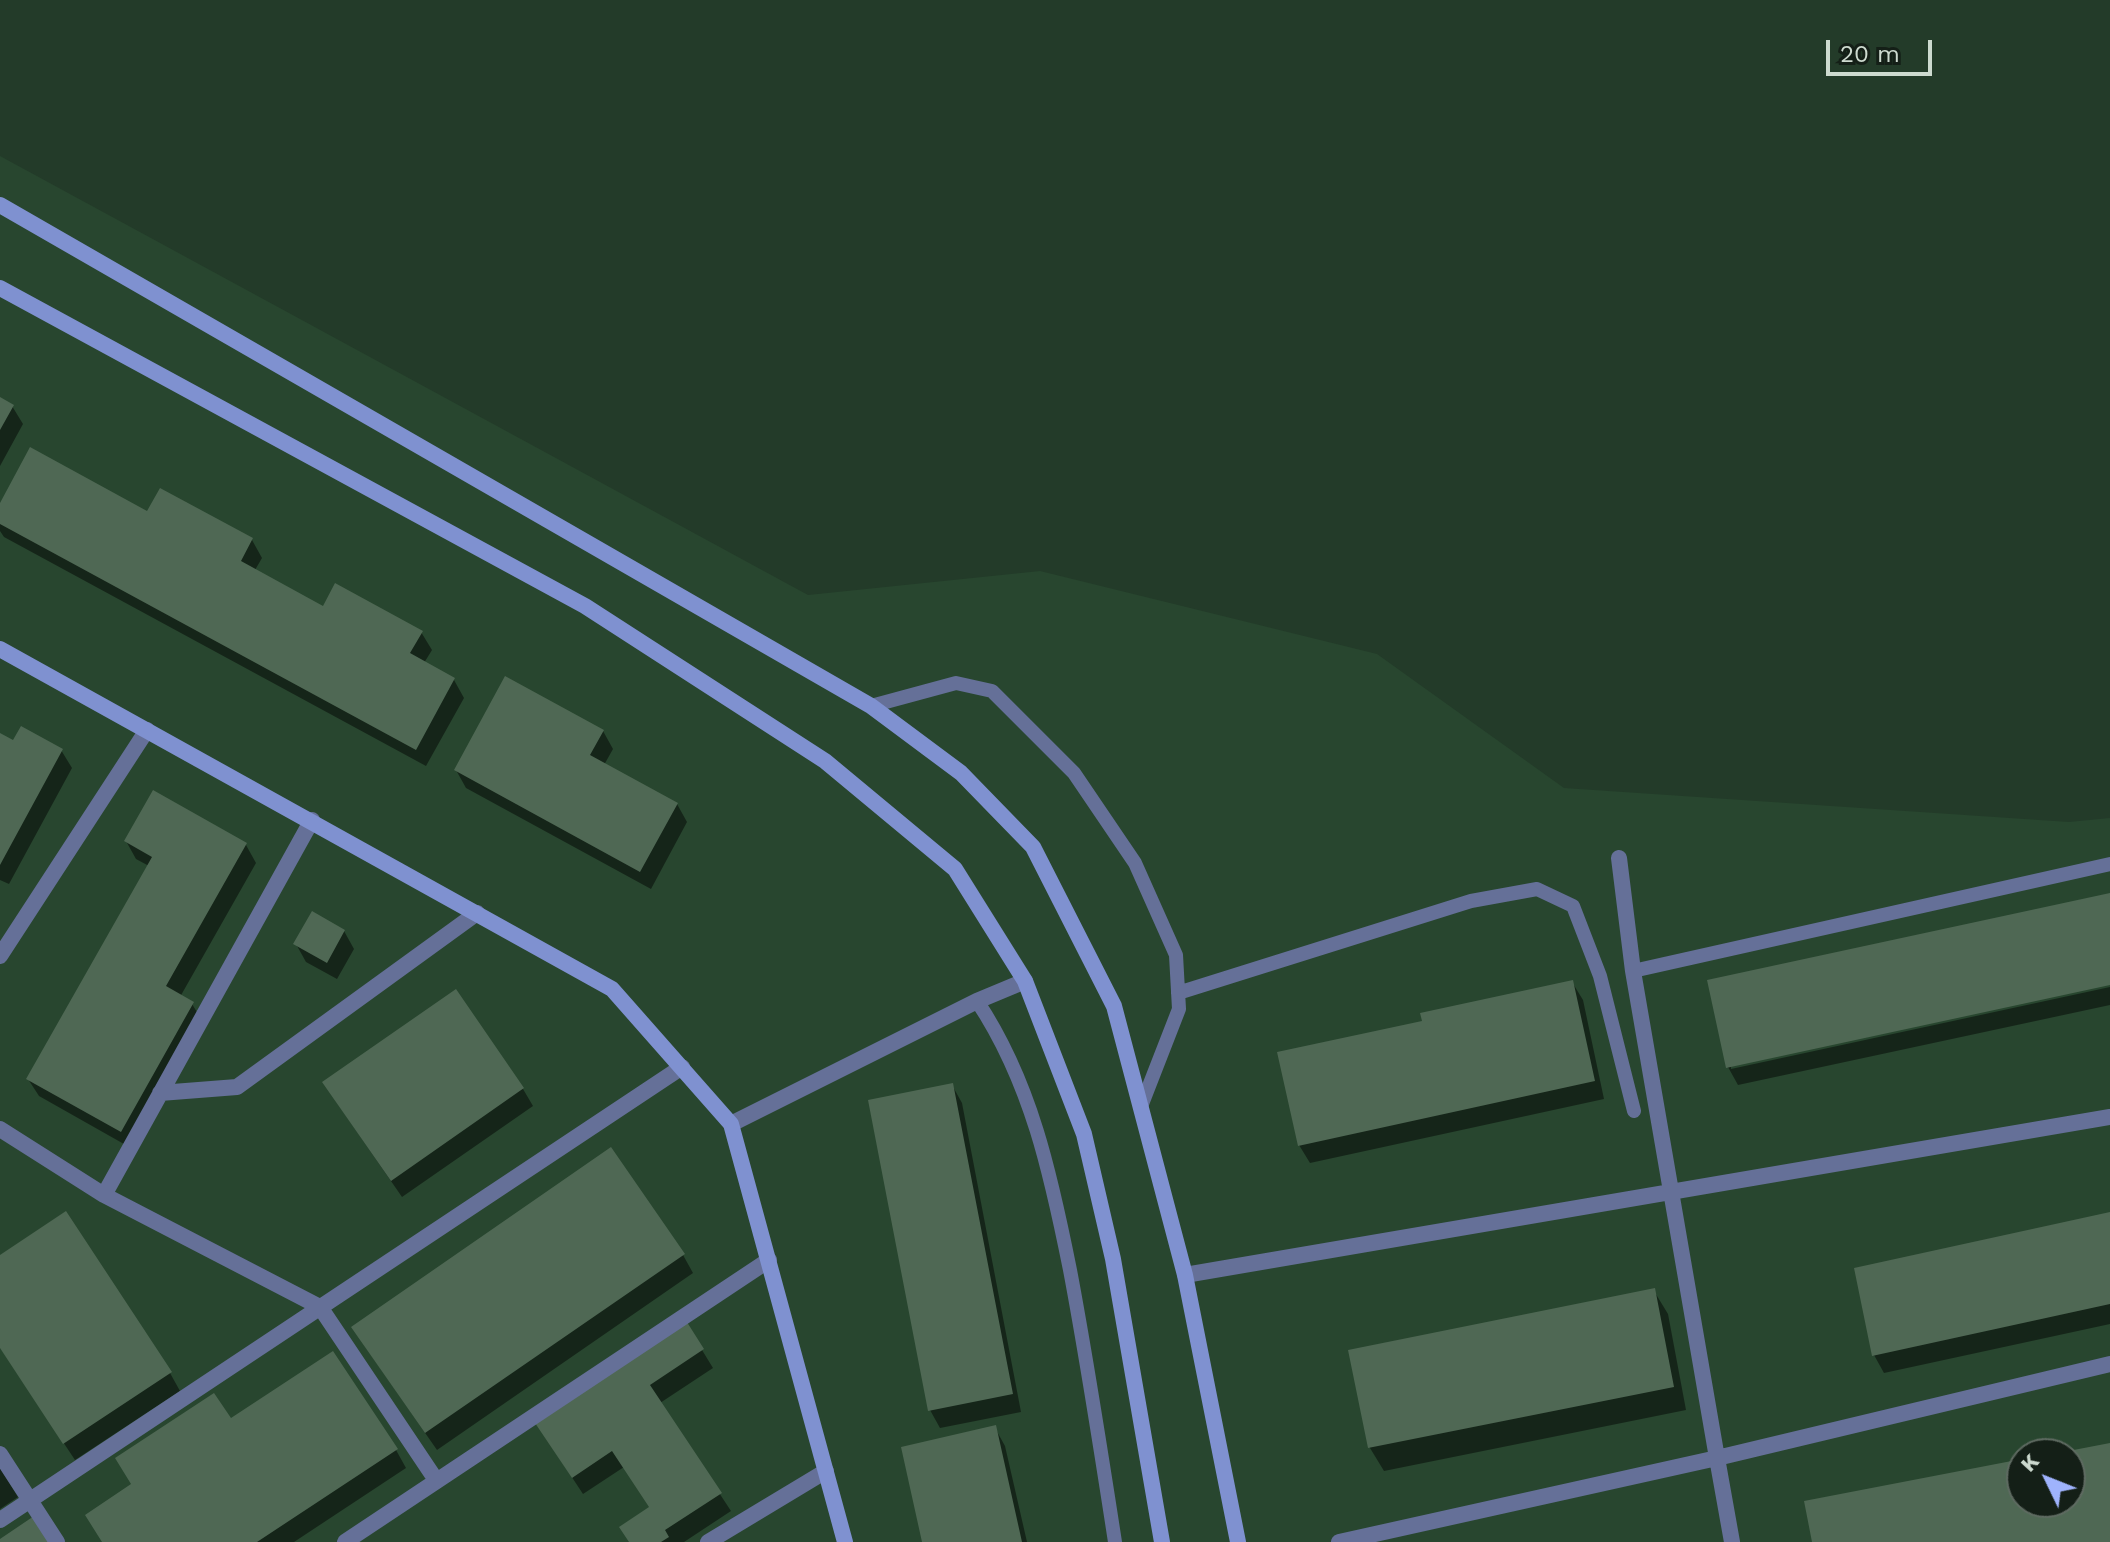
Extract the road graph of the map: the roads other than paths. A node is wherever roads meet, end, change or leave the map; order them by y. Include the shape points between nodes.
1 (0, 205) edge
2 (0, 288) edge
3 (0, 649) edge
4 (871, 706) junction
5 (147, 730) junction
6 (312, 820) junction
7 (1619, 858) dead end
8 (2110, 864) edge
9 (477, 913) junction
10 (6, 931) edge
11 (0, 956) edge
12 (1633, 971) junction
13 (1025, 981) junction
14 (1178, 993) junction
15 (977, 1001) junction
16 (682, 1067) junction
17 (160, 1093) junction
18 (1142, 1104) junction
19 (1634, 1111) dead end
20 (2110, 1117) edge
21 (731, 1124) junction
22 (0, 1129) edge
23 (1670, 1193) junction
24 (104, 1195) junction
25 (769, 1260) junction
26 (1185, 1275) junction
27 (320, 1307) junction
28 (2110, 1364) edge
29 (0, 1454) edge
30 (1717, 1458) junction
31 (826, 1471) junction
32 (436, 1480) junction
33 (30, 1500) junction
34 (0, 1520) edge
35 (57, 1542) edge
36 (345, 1542) edge
37 (708, 1542) edge
38 (845, 1542) edge
39 (1115, 1542) edge
40 (1162, 1542) edge
41 (1238, 1542) edge
42 (1339, 1542) edge
43 (1732, 1542) edge

1 - 4 street
2 - 13 street via 585,606 825,761 955,869
3 - 5 street
4 - 14 lane via 956,683 992,691 1074,773 1135,863 1176,955
4 - 18 street via 961,773 1033,847 1114,1006
5 - 6 street
5 - 10 street
6 - 9 street
6 - 17 street
7 - 12 street
8 - 12 lane
9 - 16 street via 612,989
9 - 17 street via 237,1087
10 - 11 street
12 - 23 street
13 - 15 street
13 - 40 street via 1084,1134 1113,1259
14 - 18 lane via 1179,1009
14 - 19 lane via 1471,901 1537,889 1573,906 1600,976
15 - 21 street
15 - 39 lane via 1006,1044 1050,1171 1086,1352
16 - 21 street
16 - 27 street
17 - 24 street
18 - 26 street
20 - 23 street
21 - 25 street
22 - 24 street
23 - 26 street
23 - 30 street
24 - 27 street
25 - 31 street
25 - 32 street
26 - 41 street
27 - 32 street
27 - 33 street
28 - 30 street
29 - 33 street
30 - 42 street
30 - 43 street
31 - 37 street
31 - 38 street
32 - 36 street
33 - 34 street
33 - 35 street

